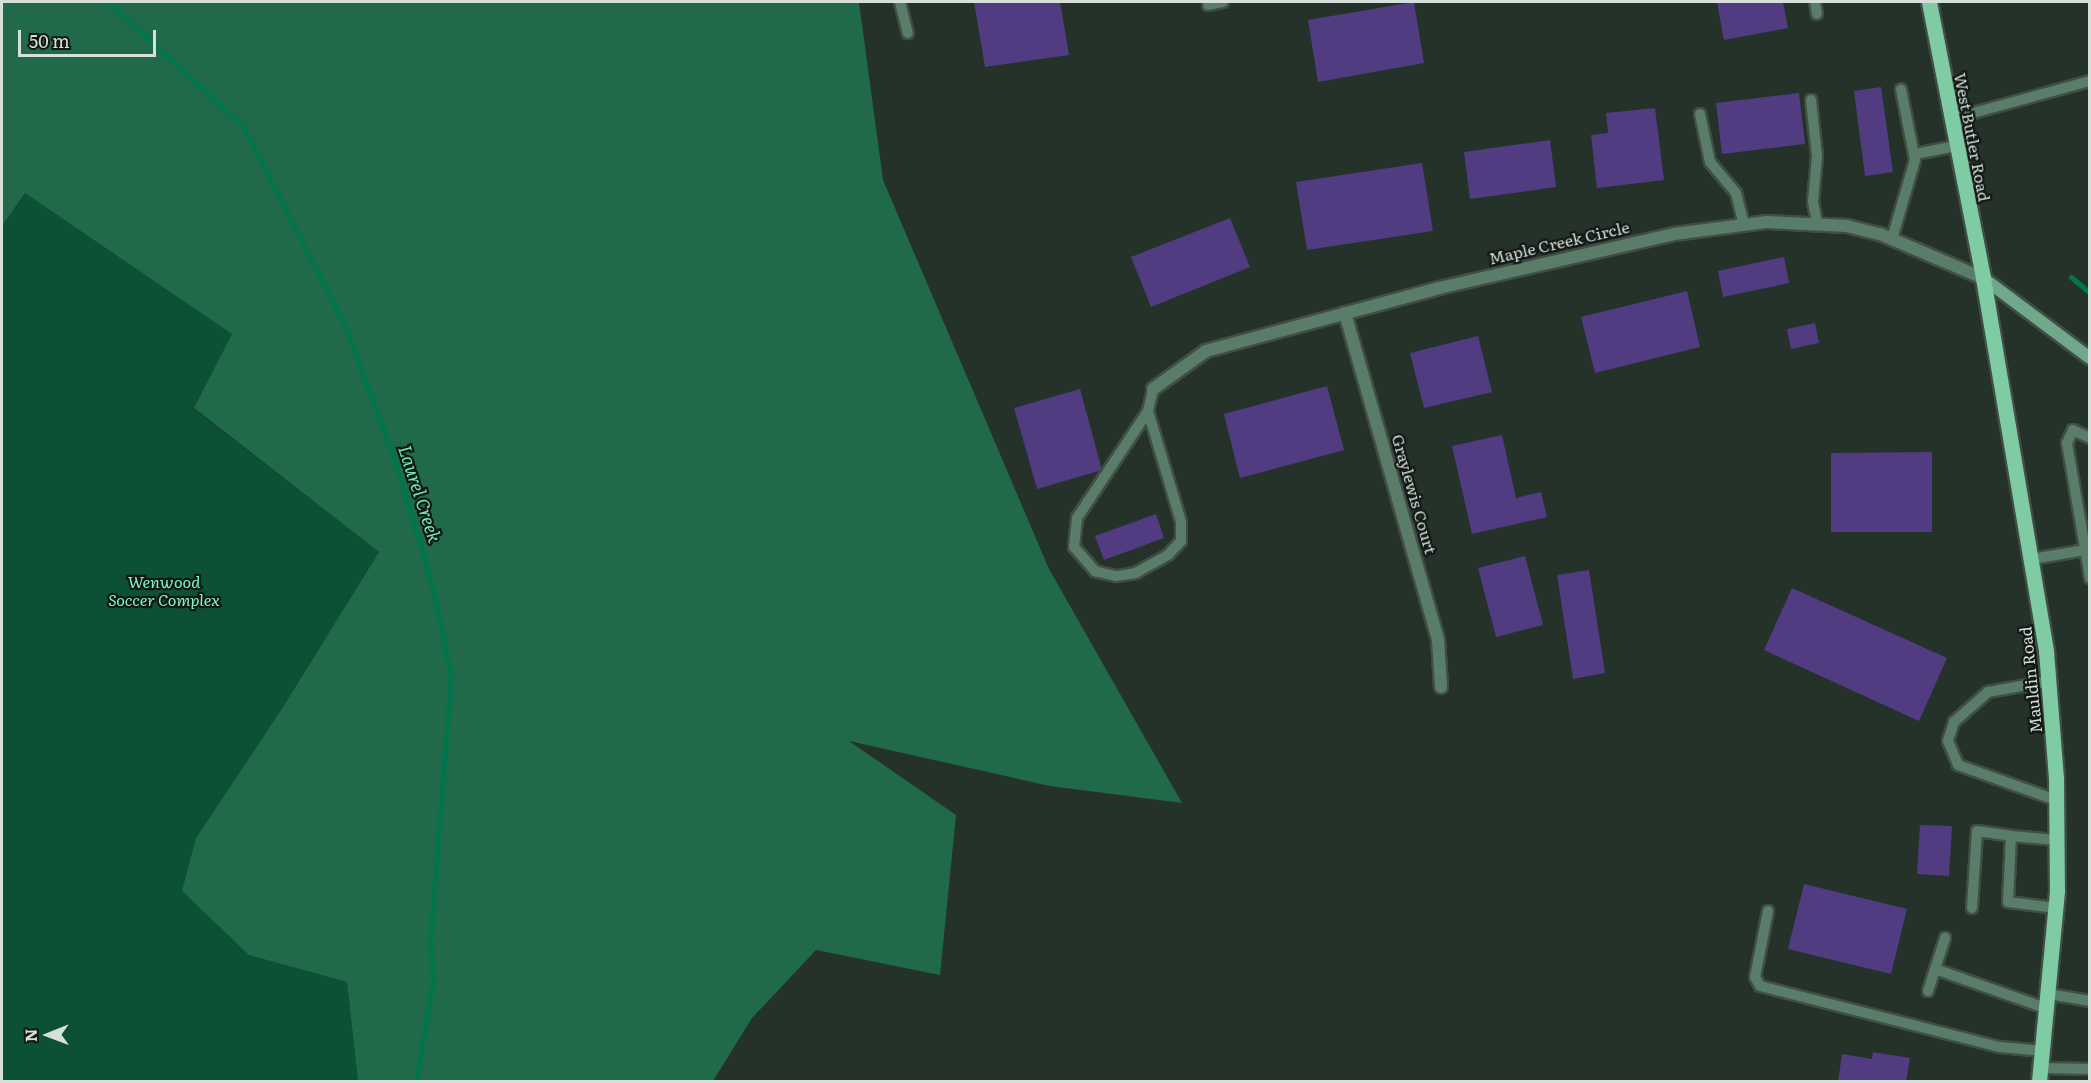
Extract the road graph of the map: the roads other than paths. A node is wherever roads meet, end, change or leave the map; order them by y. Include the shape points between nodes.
1 (900, 2) edge
2 (1223, 2) edge
3 (1815, 2) edge
4 (1929, 2) edge
5 (1208, 5) dead end
6 (1817, 14) dead end
7 (908, 33) dead end
8 (2090, 81) edge
9 (1901, 89) dead end
10 (1811, 100) dead end
11 (1700, 114) dead end
12 (1951, 119) junction
13 (1956, 146) junction
14 (1915, 154) junction
15 (1817, 222) junction
16 (1744, 225) junction
17 (1892, 239) junction
18 (1983, 279) junction
19 (1345, 313) junction
20 (2090, 358) edge
21 (1153, 389) joint
22 (1148, 411) junction
23 (2090, 438) edge
24 (2085, 550) junction
25 (2032, 558) junction
26 (2090, 578) edge
27 (2049, 681) junction
28 (1441, 687) dead end
29 (2056, 800) junction
30 (2011, 836) junction
31 (2057, 840) junction
32 (1972, 908) dead end
33 (2056, 908) junction
34 (1768, 911) dead end
35 (1945, 938) dead end
36 (1935, 969) junction
37 (1928, 991) dead end
38 (2090, 1000) edge
39 (2048, 1002) junction
40 (2043, 1051) junction
41 (2090, 1069) edge
42 (2040, 1075) edge

1 - 7 lane
2 - 5 lane
3 - 6 lane
4 - 12 main road, West Butler Road
8 - 12 lane
9 - 14 lane
10 - 15 lane via 1817,156 1813,202
11 - 16 lane via 1710,162 1733,188
12 - 13 main road, West Butler Road
13 - 14 lane
13 - 18 main road, West Butler Road
14 - 17 lane
15 - 16 street, Maple Creek Circle
15 - 17 street, Maple Creek Circle
16 - 19 street, Maple Creek Circle via 1612,246
17 - 18 street, Maple Creek Circle
18 - 20 main road
18 - 25 main road, Mauldin Road
19 - 21 street, Maple Creek Circle via 1206,351
19 - 28 street, Graylewis Court via 1422,577 1438,640
21 - 22 lane
22 - 22 lane via 1077,518 1074,548 1095,571 1116,576 1136,573 1168,555 1181,541 1181,522
23 - 24 lane via 2073,430 2067,443
24 - 25 lane
24 - 26 lane
25 - 27 main road, Mauldin Road
27 - 29 main road, Mauldin Road
27 - 29 lane via 1988,692 1954,722 1948,741 1958,765
29 - 31 main road, Mauldin Road
30 - 31 lane
30 - 32 lane via 1977,831
30 - 33 lane via 2008,902
31 - 33 main road, Mauldin Road
33 - 39 main road, Mauldin Road
34 - 40 lane via 1755,977 1760,986 2001,1047
35 - 36 lane
36 - 37 lane
36 - 39 lane
38 - 39 lane
39 - 40 main road, Mauldin Road
40 - 42 main road, Mauldin Road
41 - 42 lane

